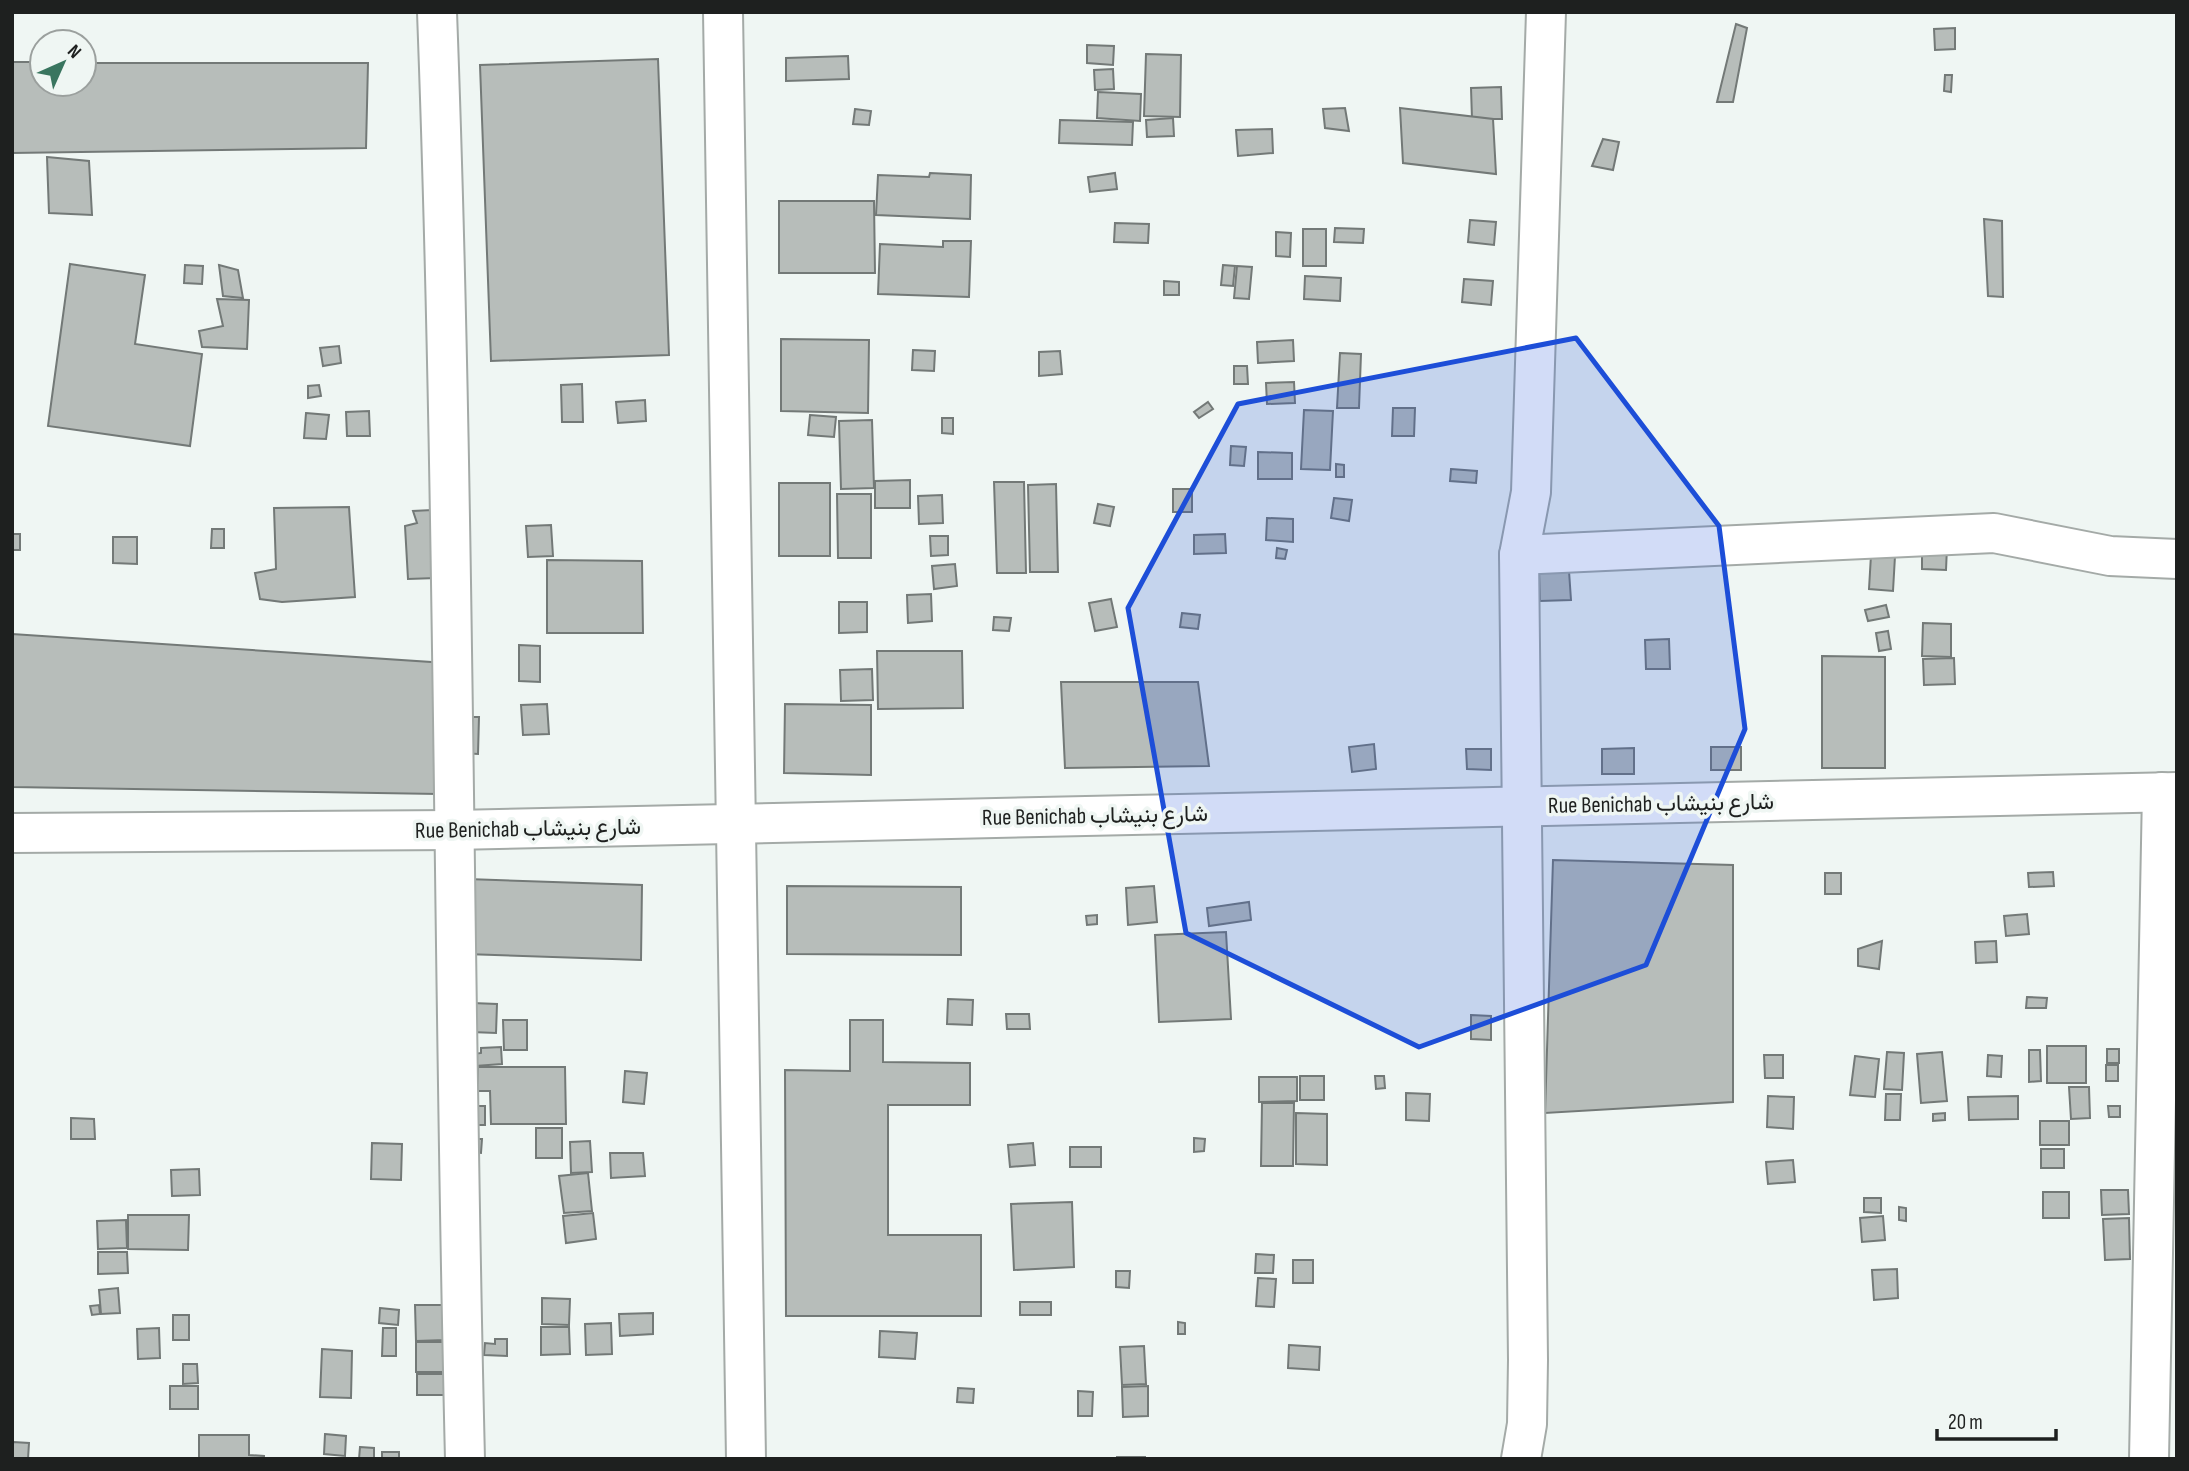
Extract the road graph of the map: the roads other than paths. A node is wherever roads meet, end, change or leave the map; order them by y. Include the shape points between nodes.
1 (438, 12) edge
2 (723, 12) edge
3 (1546, 12) edge
4 (1519, 555) junction
5 (2177, 559) edge
6 (2169, 792) edge
7 (1521, 806) junction
8 (736, 823) junction
9 (454, 830) junction
10 (12, 833) edge
11 (465, 1459) edge
12 (746, 1459) edge
13 (1521, 1459) edge
14 (2149, 1459) edge

1 - 9 street via 449,324
2 - 8 street
3 - 4 street via 1531,492
4 - 5 street via 1994,533 2110,556
4 - 7 street
6 - 7 street, Rue Benichab شارع بنيشاب
6 - 14 street
7 - 8 street, Rue Benichab شارع بنيشاب
7 - 13 street via 1528,1360
8 - 9 street, Rue Benichab شارع بنيشاب
8 - 12 street
9 - 10 street, Rue Benichab شارع بنيشاب
9 - 11 street

